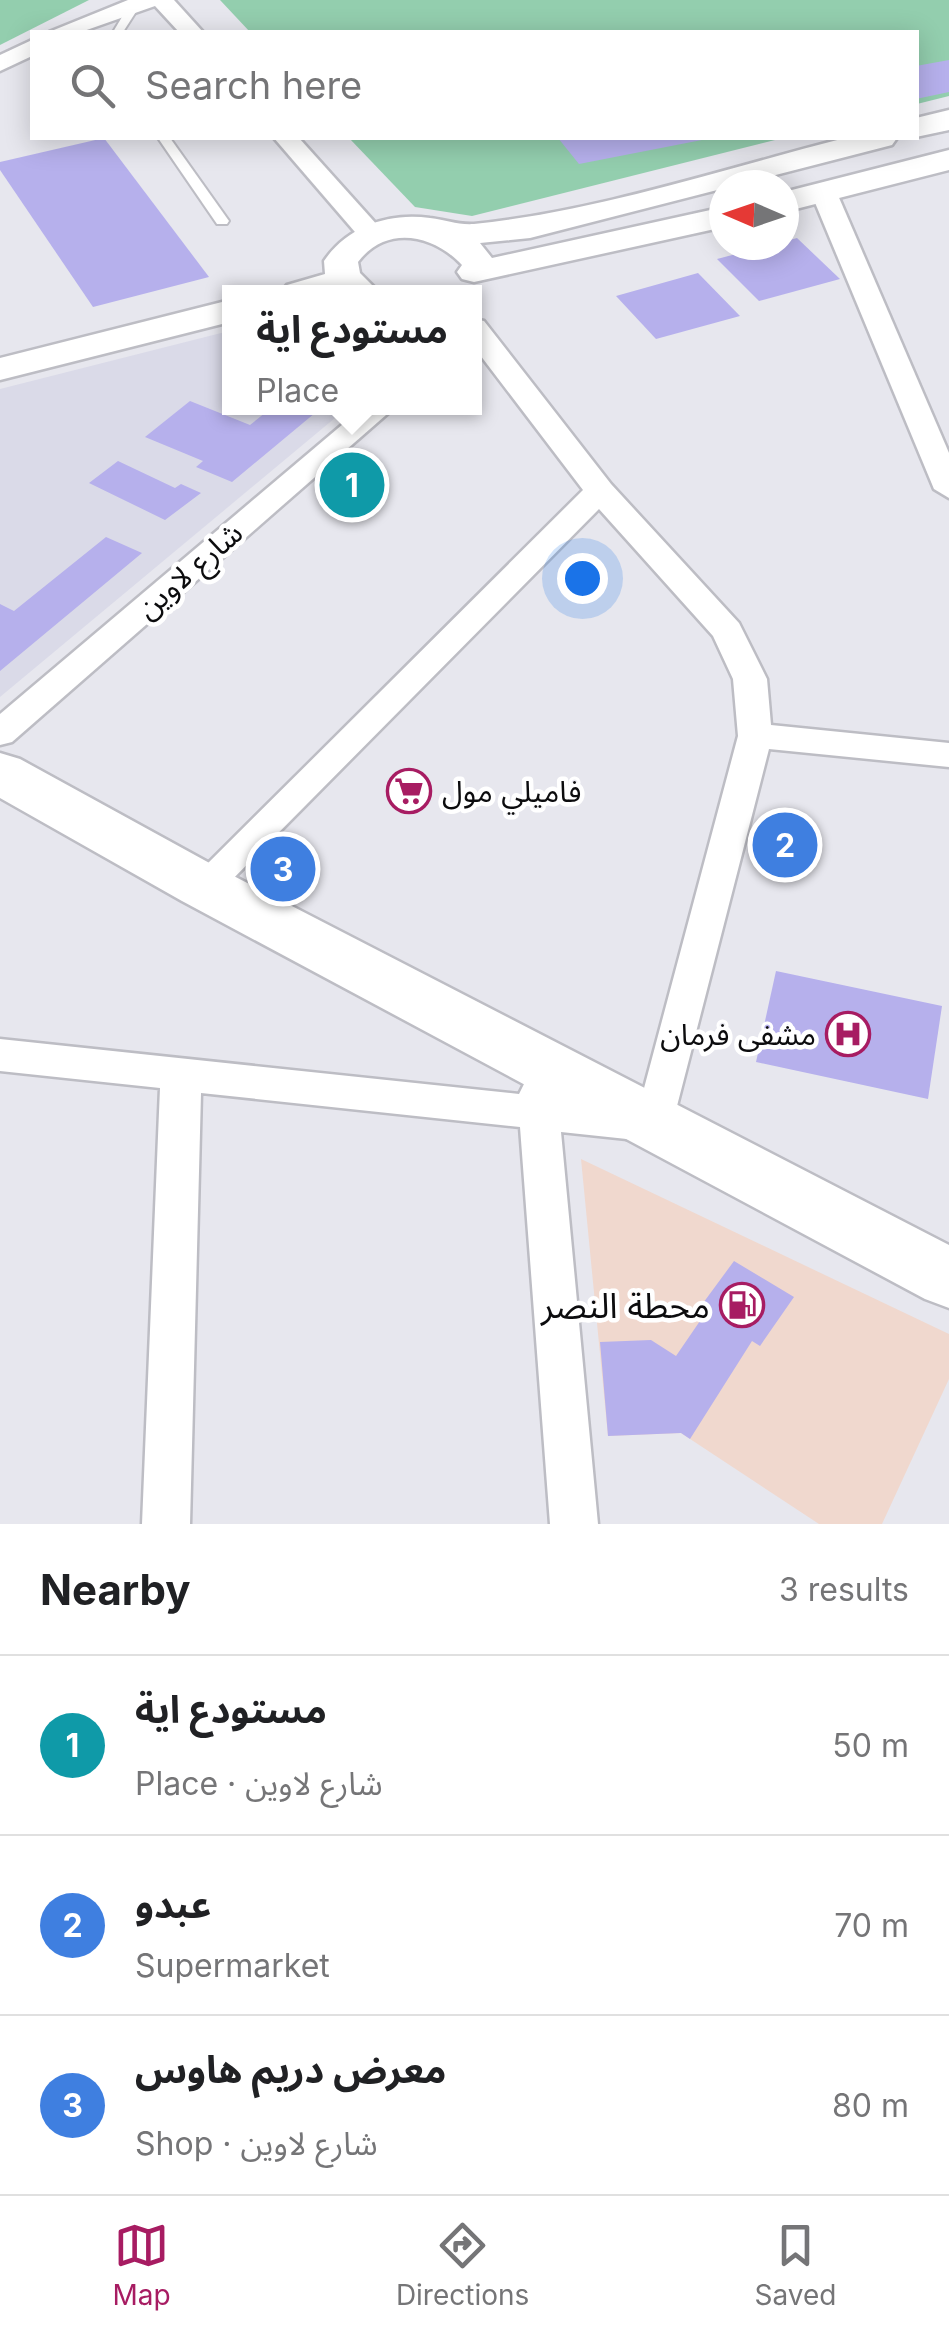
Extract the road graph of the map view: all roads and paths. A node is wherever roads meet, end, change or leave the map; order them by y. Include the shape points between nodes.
1 (162, 0) edge
2 (142, 2) edge
3 (67, 30) edge
4 (120, 30) edge
5 (189, 30) edge
6 (30, 48) edge
7 (0, 64) edge
8 (949, 120) edge
9 (919, 127) edge
10 (165, 140) edge
11 (288, 140) edge
12 (873, 140) edge
13 (949, 160) edge
14 (824, 193) junction
15 (799, 199) edge
16 (222, 221) dead end
17 (709, 221) edge
18 (370, 233) junction
19 (454, 236) junction
20 (463, 282) edge
21 (352, 285) edge
22 (222, 313) edge
23 (482, 337) edge
24 (0, 369) edge
25 (371, 415) edge
26 (949, 489) edge
27 (600, 490) junction
28 (0, 734) edge
29 (754, 736) junction
30 (949, 755) edge
31 (0, 773) edge
32 (203, 886) junction
33 (533, 1055) junction
34 (0, 1056) edge
35 (181, 1075) junction
36 (541, 1116) junction
37 (655, 1125) junction
38 (949, 1278) edge
39 (166, 1524) edge
40 (574, 1524) edge

1 - 5 street
2 - 3 street
2 - 4 lane
6 - 7 street
8 - 9 street
10 - 16 lane
11 - 18 street
12 - 19 street via 530,228
13 - 14 street
14 - 15 street
14 - 26 street
17 - 20 street
18 - 19 street via 413,226
18 - 21 street via 342,254 338,266
19 - 20 street via 475,258
22 - 24 street
23 - 27 street
25 - 28 street, شارع لاوين
27 - 29 street via 727,631 750,679
27 - 32 street
29 - 30 street
29 - 37 street
31 - 32 highway
32 - 33 highway
33 - 36 street
33 - 37 highway
34 - 35 street
35 - 36 street
35 - 39 street
36 - 37 street
36 - 40 street
37 - 38 highway

